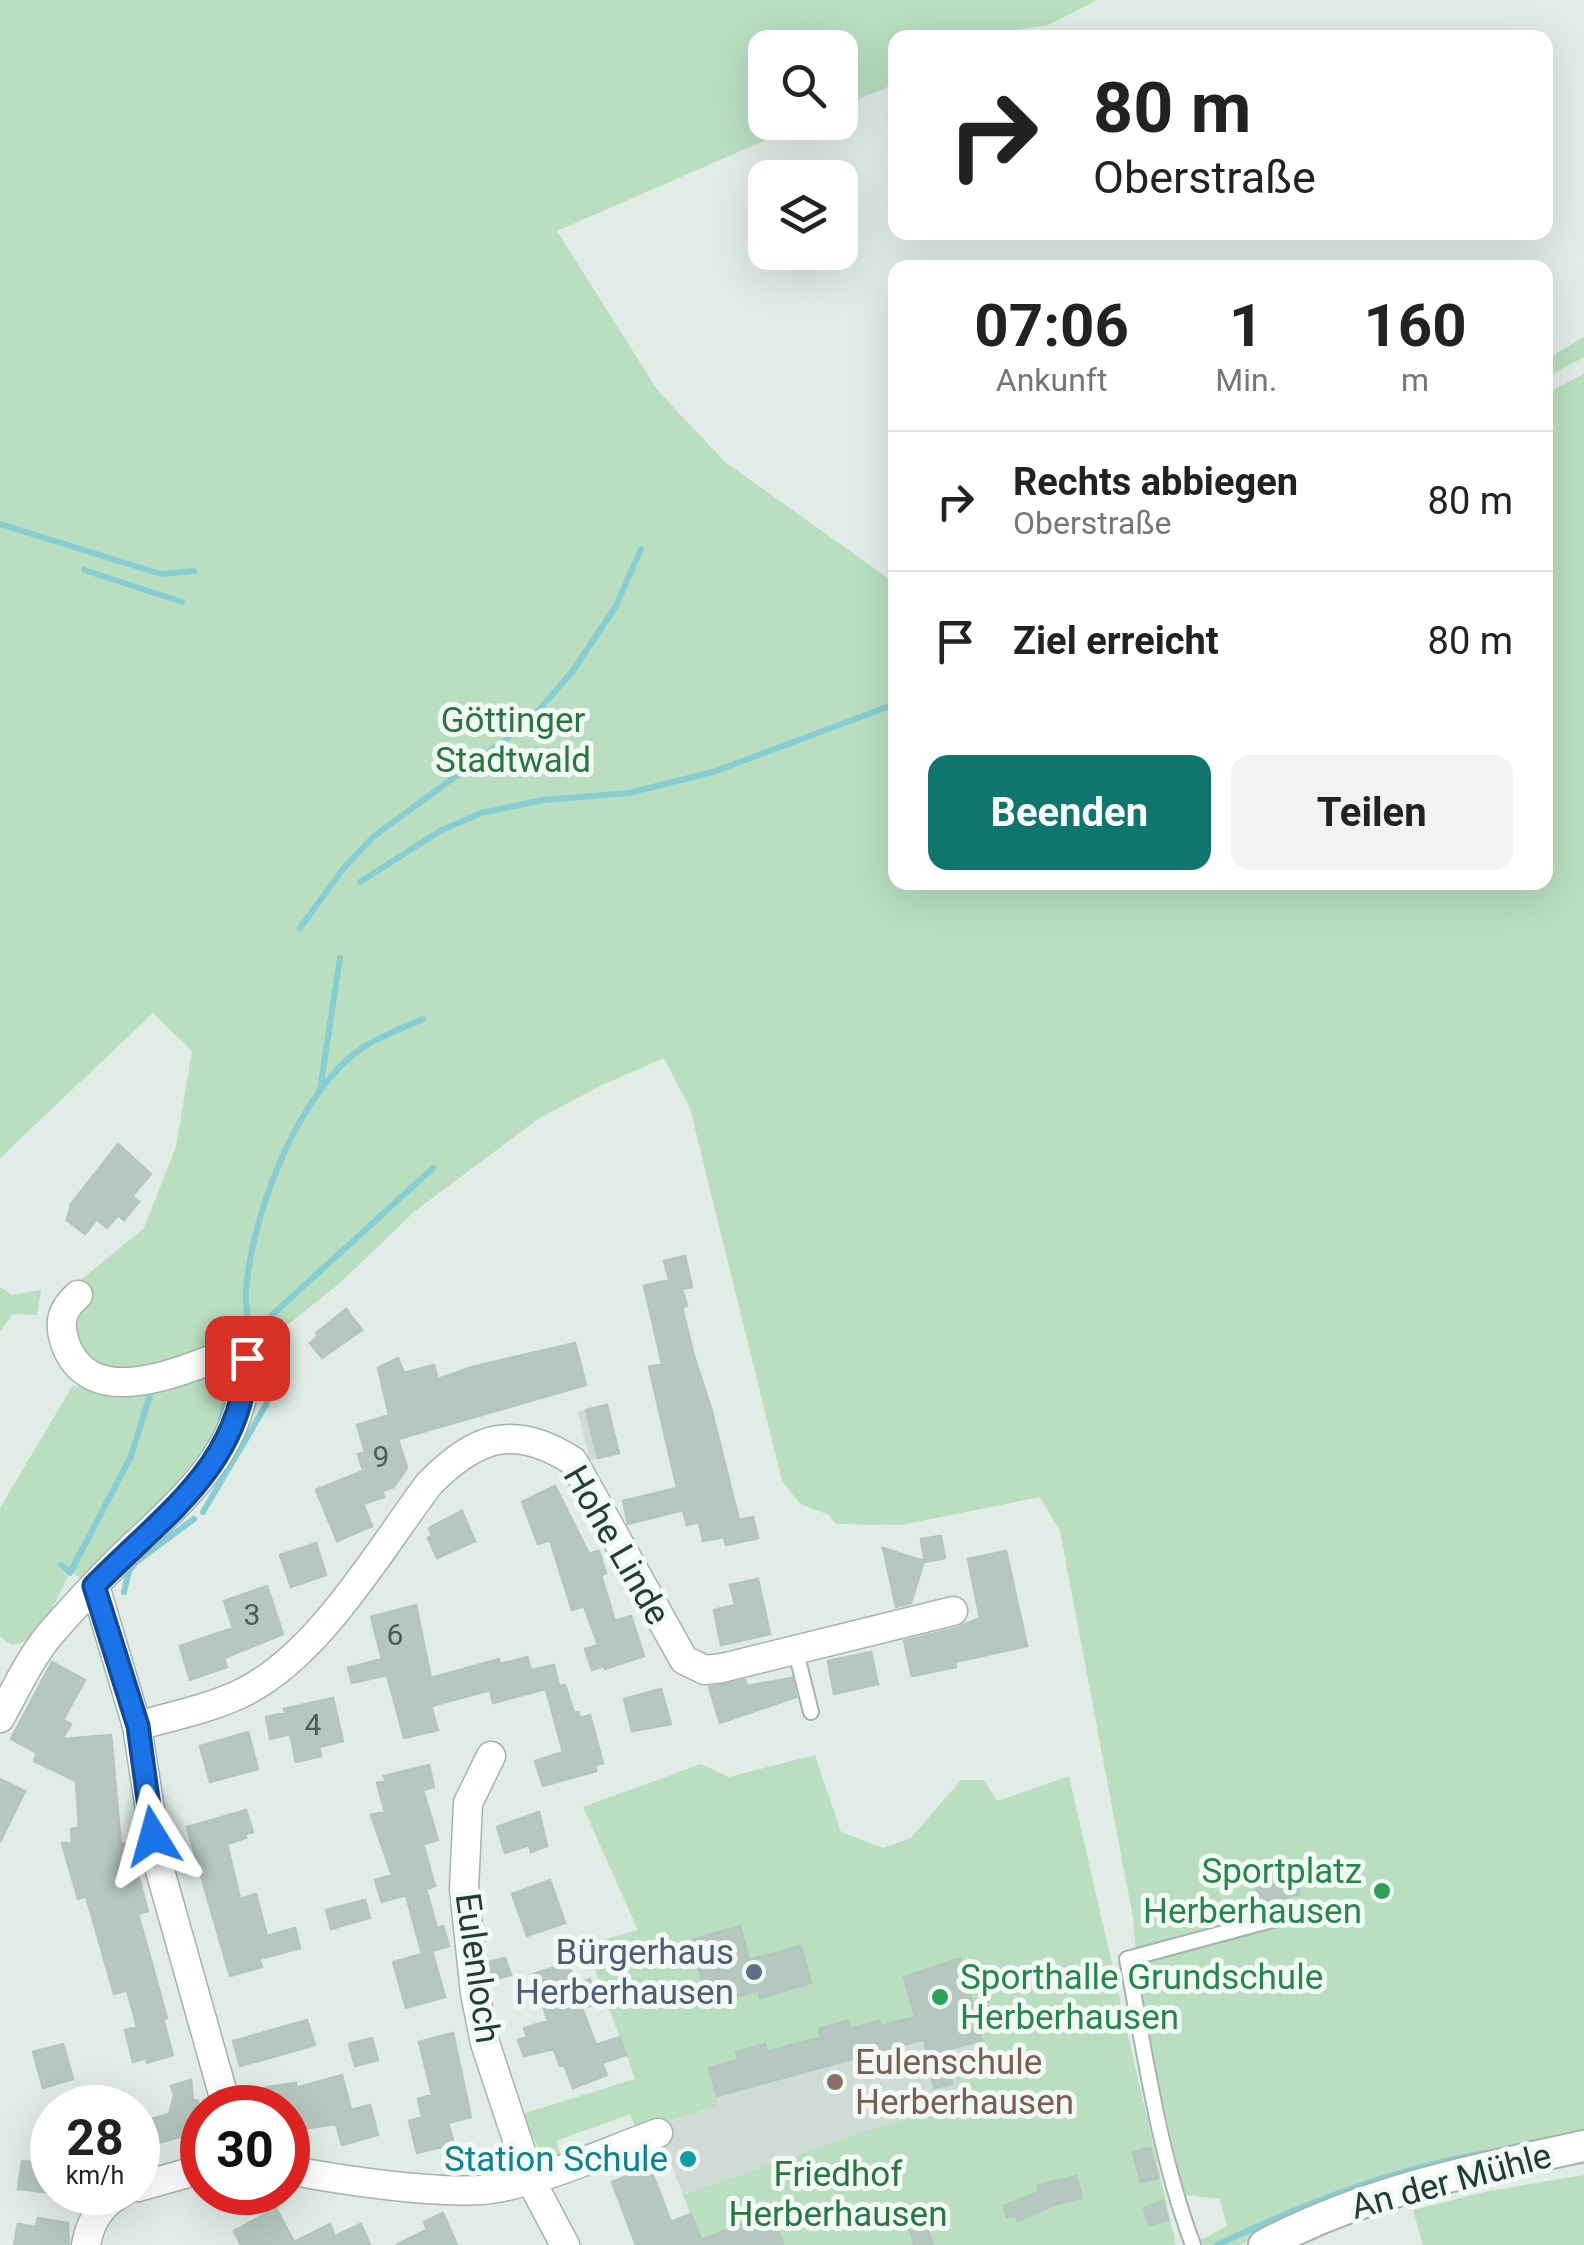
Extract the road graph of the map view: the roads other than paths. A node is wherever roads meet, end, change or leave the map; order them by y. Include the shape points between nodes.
1 (78, 1295) dead end
2 (94, 1586) junction
3 (953, 1611) dead end
4 (795, 1648) junction
5 (811, 1712) dead end
6 (0, 1718) edge
7 (138, 1726) junction
8 (491, 1756) dead end
9 (1302, 1912) dead end
10 (220, 2085) edge
11 (658, 2133) dead end
12 (1584, 2146) edge
13 (310, 2173) edge
14 (530, 2179) junction
15 (97, 2215) edge
16 (86, 2245) edge
17 (565, 2245) edge
18 (1193, 2245) edge
19 (1264, 2245) edge

1 - 2 street via 64,1308 65,1342 80,1368 100,1380 142,1381 246,1346 247,1358 236,1423 196,1488
2 - 6 street via 50,1635
2 - 7 street
3 - 4 street, Hohe Linde
4 - 5 lane
4 - 7 street, Hohe Linde via 705,1670 684,1660 573,1461 548,1445 515,1437 477,1446 449,1464 320,1630 262,1682
7 - 10 street via 159,1868
8 - 14 street, Eulenloch via 468,1803 464,1889 485,2043
9 - 18 lane via 1127,1959 1162,2138
11 - 14 street
12 - 19 street, An der Mühle via 1400,2188
13 - 14 street via 480,2190
14 - 17 street, Eulenloch
15 - 16 street

